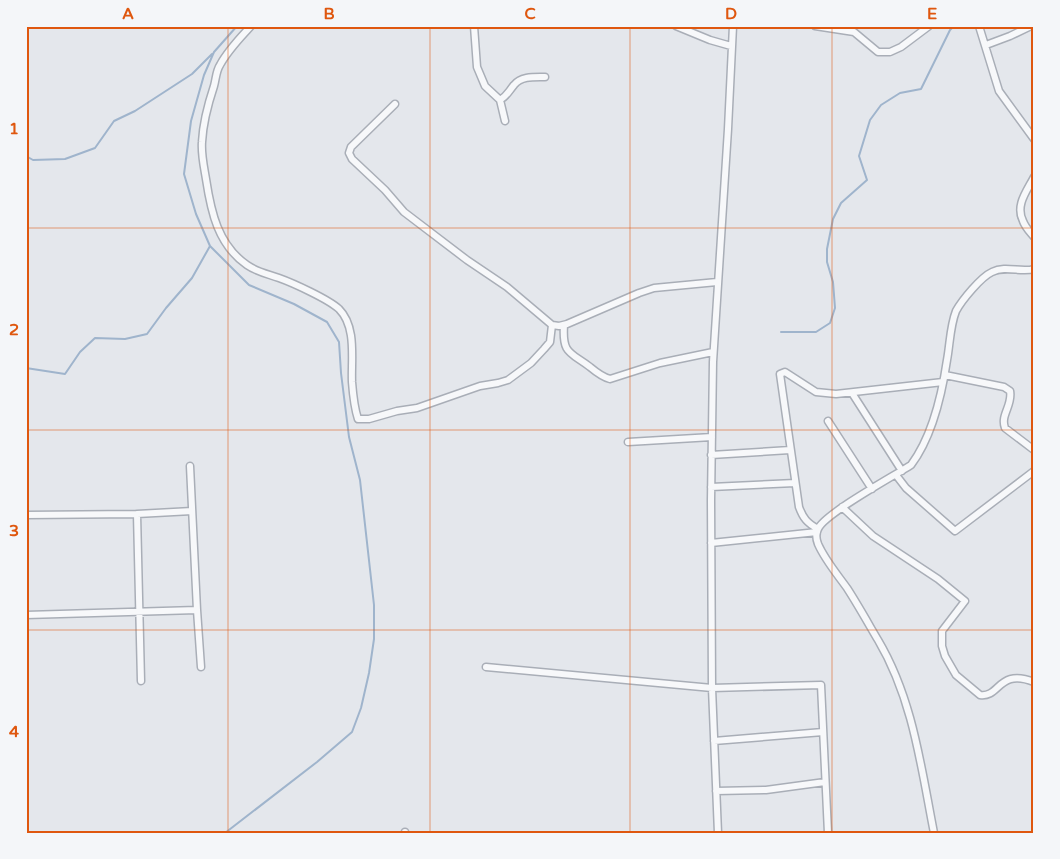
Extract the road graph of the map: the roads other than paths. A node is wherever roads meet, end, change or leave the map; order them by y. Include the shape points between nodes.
1 (251, 26) edge
2 (474, 26) edge
3 (676, 26) edge
4 (733, 26) edge
5 (816, 26) edge
6 (929, 26) edge
7 (979, 26) edge
8 (1031, 26) edge
9 (986, 45) junction
10 (731, 46) junction
11 (545, 77) dead end
12 (500, 100) junction
13 (394, 104) dead end
14 (506, 122) dead end
15 (1034, 138) edge
16 (1034, 177) edge
17 (1034, 238) edge
18 (1034, 268) edge
19 (717, 282) junction
20 (552, 325) junction
21 (564, 325) junction
22 (713, 352) junction
23 (945, 375) junction
24 (943, 382) junction
25 (852, 393) junction
26 (828, 420) dead end
27 (712, 437) junction
28 (628, 442) dead end
29 (790, 450) junction
30 (1034, 450) edge
31 (711, 455) junction
32 (190, 466) dead end
33 (1034, 471) edge
34 (899, 473) junction
35 (795, 483) junction
36 (711, 488) junction
37 (872, 489) junction
38 (842, 507) junction
39 (192, 511) junction
40 (136, 514) junction
41 (26, 515) edge
42 (817, 530) junction
43 (711, 543) junction
44 (197, 610) junction
45 (139, 612) junction
46 (26, 615) edge
47 (202, 667) dead end
48 (486, 667) dead end
49 (141, 681) dead end
50 (1034, 682) edge
51 (712, 688) junction
52 (823, 732) junction
53 (714, 740) junction
54 (825, 782) junction
55 (716, 791) junction
56 (718, 833) edge
57 (828, 833) edge
58 (934, 833) edge

1 - 20 street via 219,66 206,110 201,143 213,218 224,240 248,265 339,310 353,342 352,381 358,419 417,408 508,380 531,363 550,342
2 - 12 street via 477,67 485,86
3 - 10 street
4 - 10 street
5 - 6 street via 854,32 878,52 890,52
7 - 9 street
8 - 9 street
9 - 15 street via 999,91
10 - 19 street
11 - 12 street via 523,78
12 - 14 street
13 - 20 street via 351,147 352,159 404,212
16 - 17 street via 1021,200 1020,211
18 - 23 street via 994,271 971,292 957,309 953,321
19 - 21 street via 654,288
19 - 22 street
20 - 21 street
21 - 22 street via 565,347 573,356 610,379 660,362
22 - 27 street
23 - 24 street
23 - 30 street via 1010,391 1005,428
24 - 25 street
24 - 34 street via 922,448 911,465
25 - 29 street via 816,392 785,372 780,374
25 - 34 street
26 - 37 street
27 - 28 street
27 - 31 street
29 - 31 street
29 - 35 street
31 - 36 street
32 - 39 street
33 - 34 street via 955,531 906,488
34 - 37 street
35 - 36 street
35 - 42 street via 803,517
36 - 43 street
37 - 38 street
38 - 42 street
38 - 50 street via 873,536 938,579 965,602 942,631 945,656 956,675 983,696 1010,679
39 - 40 street
39 - 44 street
40 - 41 street
40 - 45 street
42 - 43 street
42 - 58 street via 817,541 823,552 886,653 899,680 912,719
43 - 51 street
44 - 45 street
44 - 47 street
45 - 46 street
45 - 49 street
48 - 51 street
51 - 52 street via 821,685
51 - 53 street
52 - 53 street
52 - 54 street
53 - 55 street
54 - 55 street via 766,790
54 - 57 street
55 - 56 street

